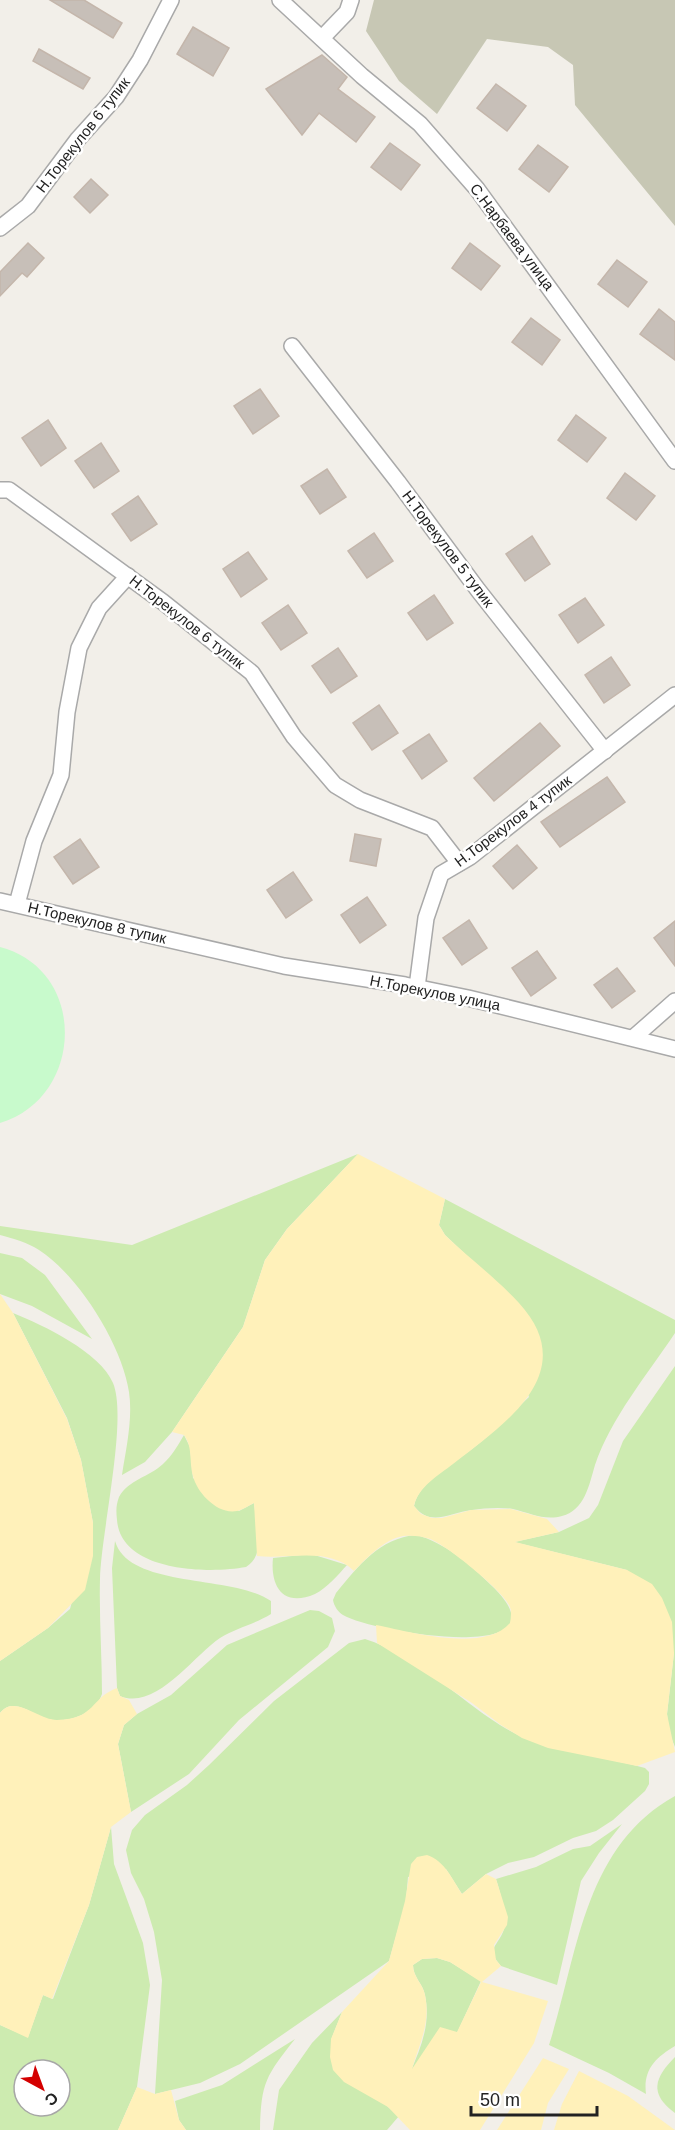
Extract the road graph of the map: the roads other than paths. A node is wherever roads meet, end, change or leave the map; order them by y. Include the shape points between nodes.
1 (171, 0) edge
2 (280, 0) edge
3 (351, 0) edge
4 (322, 38) junction
5 (0, 228) edge
6 (292, 346) dead end
7 (675, 461) edge
8 (0, 490) edge
9 (128, 576) junction
10 (675, 695) edge
11 (605, 751) junction
12 (459, 863) junction
13 (0, 901) edge
14 (17, 904) junction
15 (194, 945) joint
16 (417, 987) junction
17 (675, 1001) edge
18 (633, 1038) junction
19 (675, 1049) edge

1 - 5 street, Н.Торекулов 6 тупик via 116,97 78,139 28,206
2 - 4 street, С.Нарбаева улица
3 - 4 street via 347,12
4 - 7 street, С.Нарбаева улица via 420,124 477,189
6 - 11 street, Н.Торекулов 5 тупик
8 - 9 street, Н.Торекулов 6 тупик via 9,490
9 - 12 street, Н.Торекулов 6 тупик via 252,673 294,737 335,785 360,800 432,828
9 - 14 street via 99,608 79,648 61,775 34,841
10 - 11 street, Н.Торекулов 4 тупик
11 - 12 street, Н.Торекулов 4 тупик
12 - 16 street, Н.Торекулов 4 тупик via 441,874 437,885 426,918
13 - 14 street, Н.Торекулов 8 тупик
14 - 15 street, Н.Торекулов 8 тупик
15 - 16 street, Н.Торекулов улица via 284,966
16 - 18 street, Н.Торекулов улица
17 - 18 street
18 - 19 street, Н.Торекулов улица

